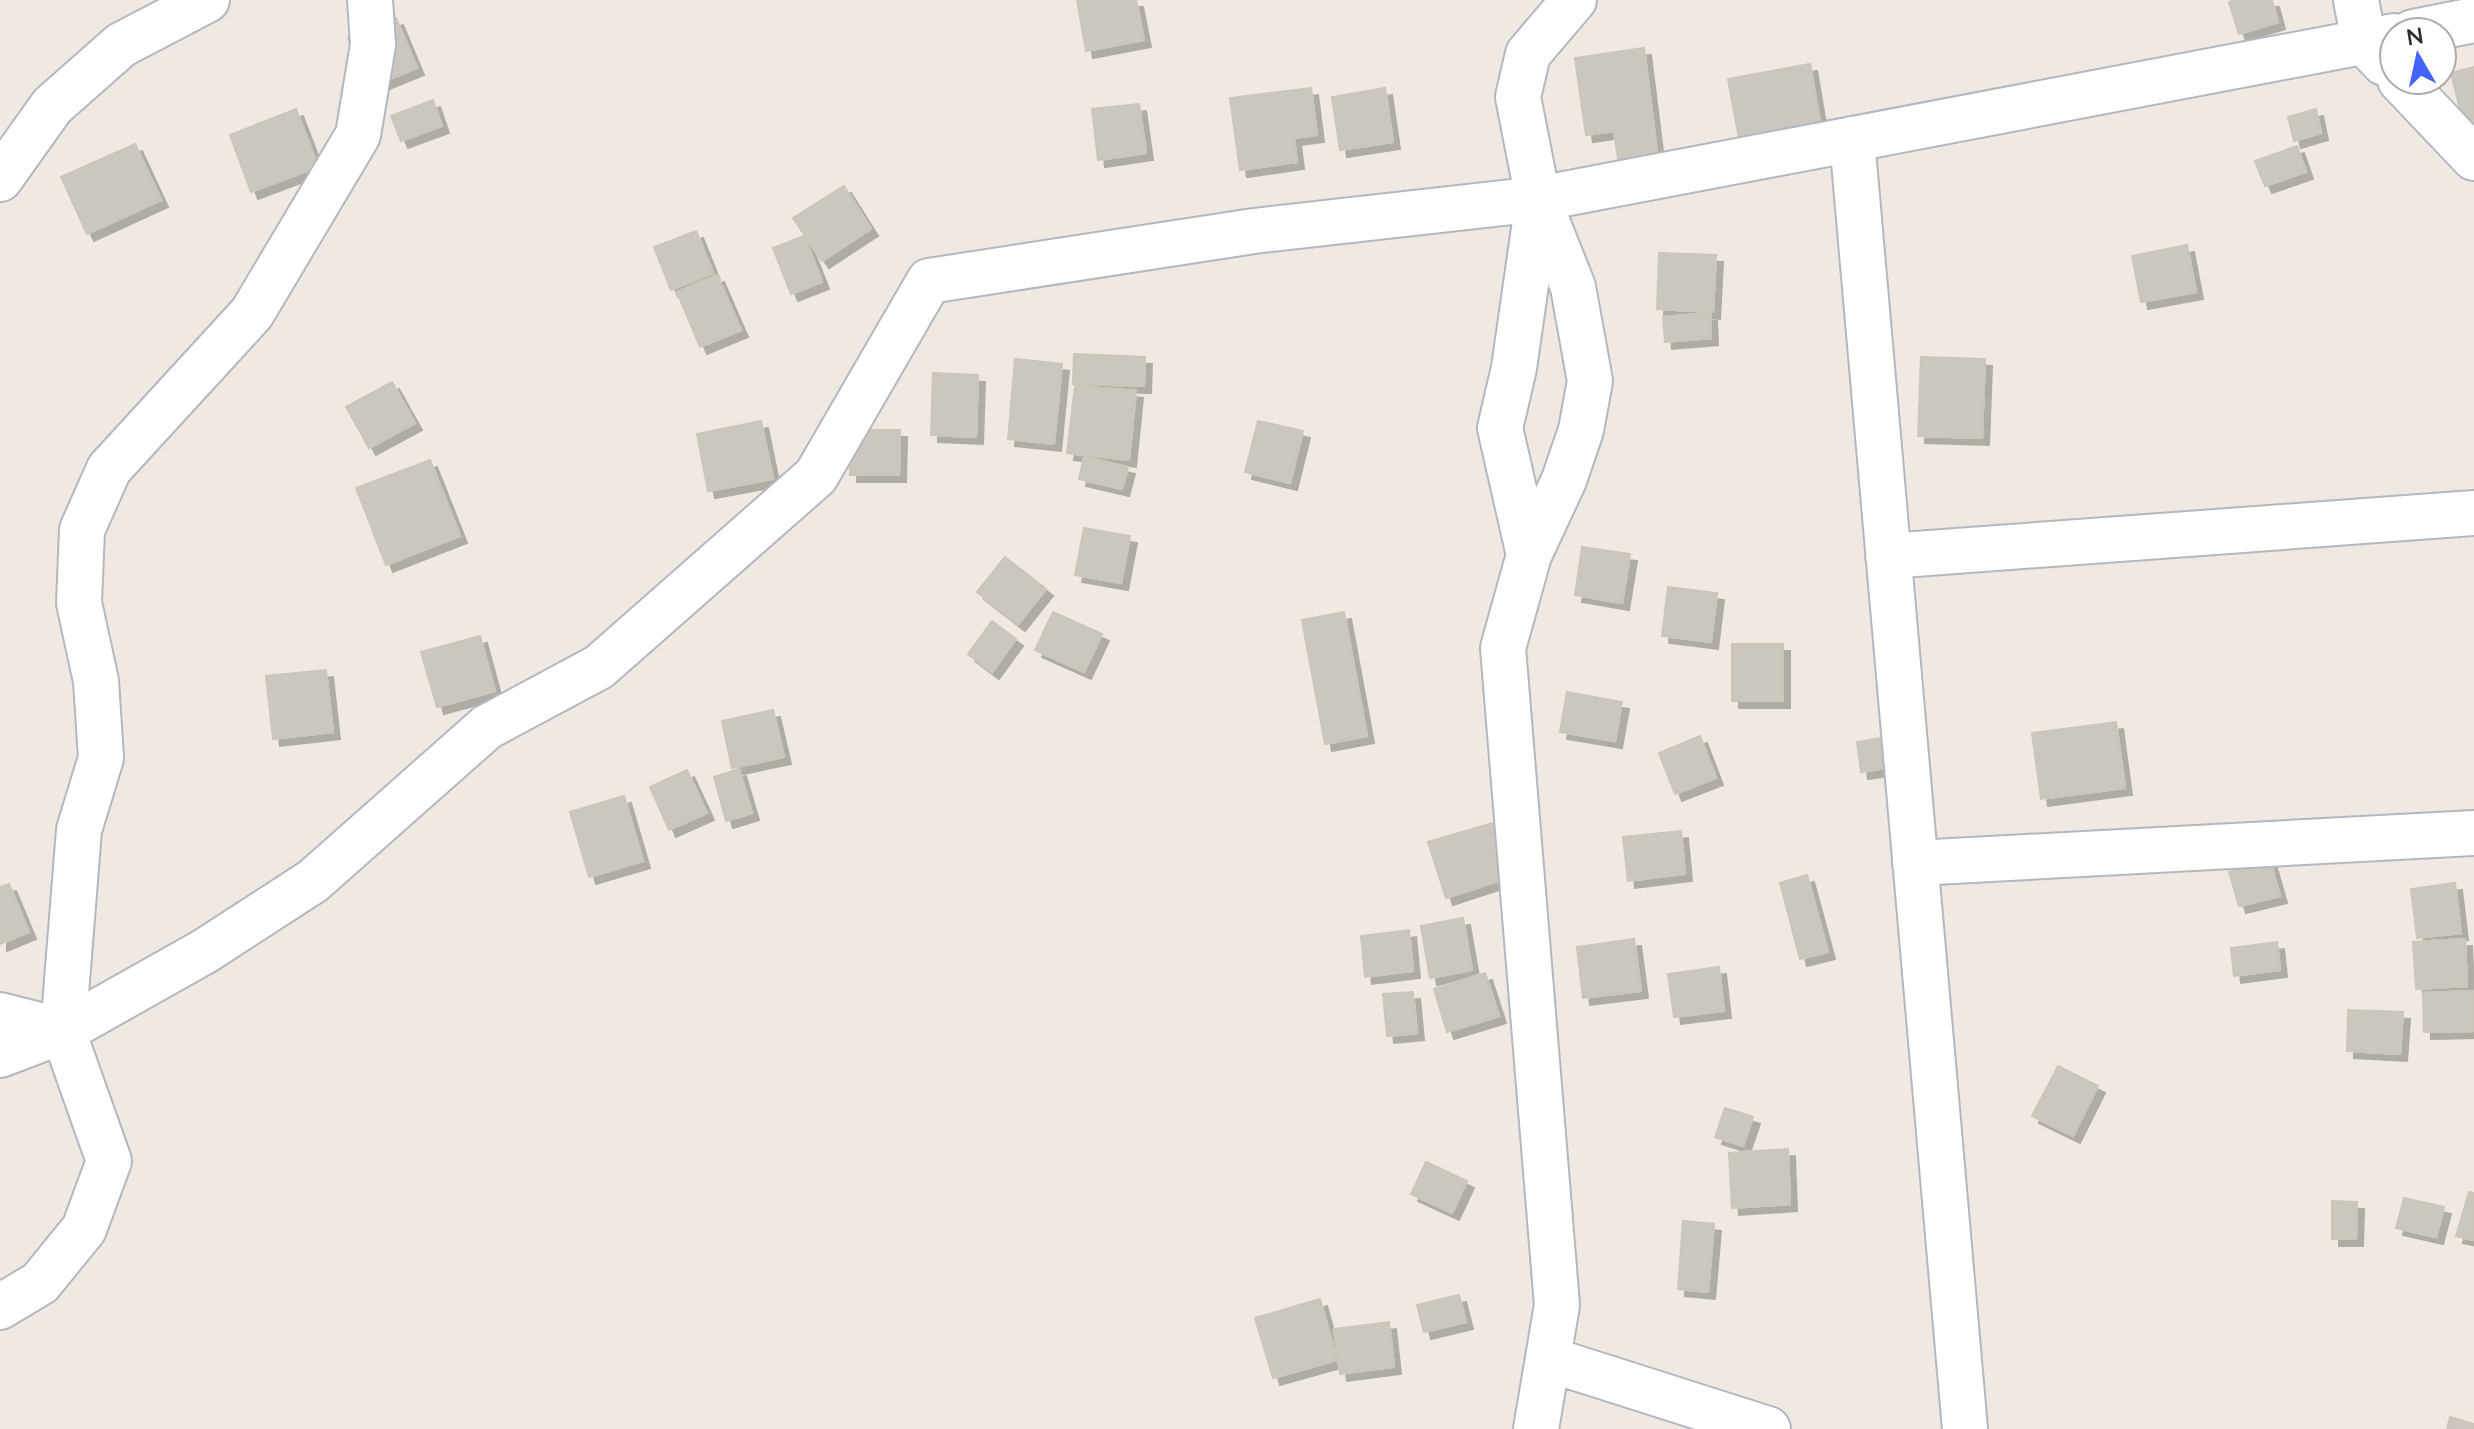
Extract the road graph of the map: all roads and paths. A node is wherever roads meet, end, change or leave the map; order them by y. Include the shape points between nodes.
1 (207, 0) edge
2 (370, 0) edge
3 (1574, 0) edge
4 (2371, 26) edge
5 (2415, 96) edge
6 (1852, 139) junction
7 (2474, 158) edge
8 (0, 179) edge
9 (1538, 199) junction
10 (2474, 513) edge
11 (1529, 555) junction
12 (1888, 556) junction
13 (2474, 833) edge
14 (1915, 863) junction
15 (0, 1015) edge
16 (63, 1031) junction
17 (0, 1055) edge
18 (0, 1307) edge
19 (1548, 1359) junction
20 (1536, 1429) edge
21 (1768, 1429) edge
22 (1965, 1429) edge

1 - 8 street via 121,45 52,106
2 - 16 street via 373,45 358,135 252,313 109,469 82,530 79,603 96,681 101,758 79,830
3 - 9 street via 1528,54 1518,97
4 - 6 street
5 - 7 street
6 - 9 street
6 - 12 street
9 - 11 street via 1500,428
9 - 11 street via 1573,287 1590,381 1564,480
9 - 16 street via 1254,231 929,281 816,476 599,667 487,727 313,881 205,951
10 - 12 street
11 - 19 street via 1503,648 1557,1305
12 - 14 street
13 - 14 street
14 - 22 street
15 - 16 street
16 - 17 street
16 - 18 street via 109,1161 84,1229 40,1283
19 - 20 street
19 - 21 street

